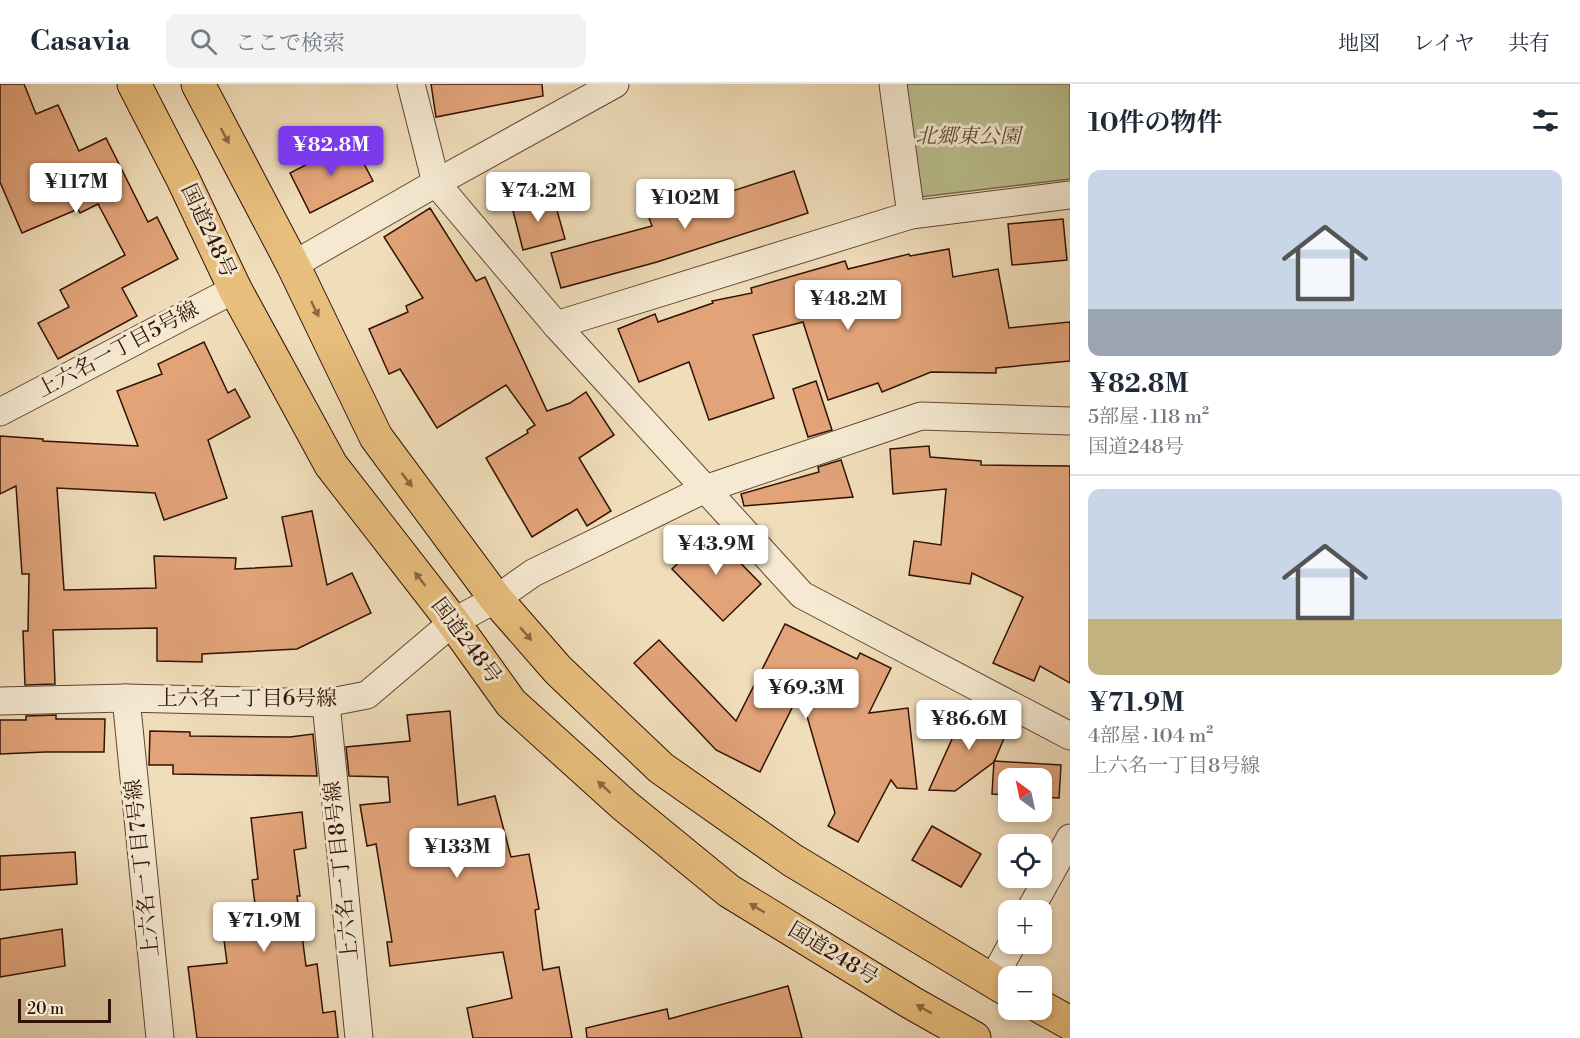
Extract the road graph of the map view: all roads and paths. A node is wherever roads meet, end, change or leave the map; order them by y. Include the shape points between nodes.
1 (134, 84) edge
2 (198, 84) edge
3 (411, 84) edge
4 (615, 84) edge
5 (894, 84) edge
6 (436, 183) junction
7 (1070, 195) edge
8 (911, 215) junction
9 (293, 265) junction
10 (236, 289) junction
11 (556, 325) junction
12 (0, 412) edge
13 (1070, 421) edge
14 (705, 489) junction
15 (496, 598) junction
16 (453, 621) junction
17 (126, 698) junction
18 (0, 701) edge
19 (326, 703) junction
20 (1070, 736) edge
21 (1070, 837) edge
22 (1035, 900) edge
23 (998, 984) edge
24 (1052, 1013) edge
25 (1070, 1023) edge
26 (969, 1037) edge
27 (160, 1038) edge
28 (359, 1038) edge

1 - 10 highway, 国道248号
2 -> 9 highway
3 - 6 street
4 - 6 street
5 - 8 street
6 - 9 street
6 - 11 street
7 - 8 street
8 - 11 street
9 -> 15 highway via 376,438
10 - 12 street, 上六名一丁目5号線
16 -> 10 highway, 国道248号 via 331,465
11 - 14 street
13 - 14 street, 上六名一丁目6号線 via 921,416
14 - 15 street, 上六名一丁目6号線 via 533,573
14 - 20 street via 802,595
15 - 16 street, 上六名一丁目6号線
15 -> 23 highway via 558,670 661,768 792,860
16 - 19 street, 上六名一丁目6号線 via 367,696
26 -> 16 highway, 国道248号 via 729,891 624,805 511,702
17 - 18 street, 上六名一丁目6号線
17 - 19 street, 上六名一丁目6号線
17 - 27 street, 上六名一丁目7号線
19 - 28 street, 上六名一丁目8号線
21 - 22 street
24 - 25 highway

